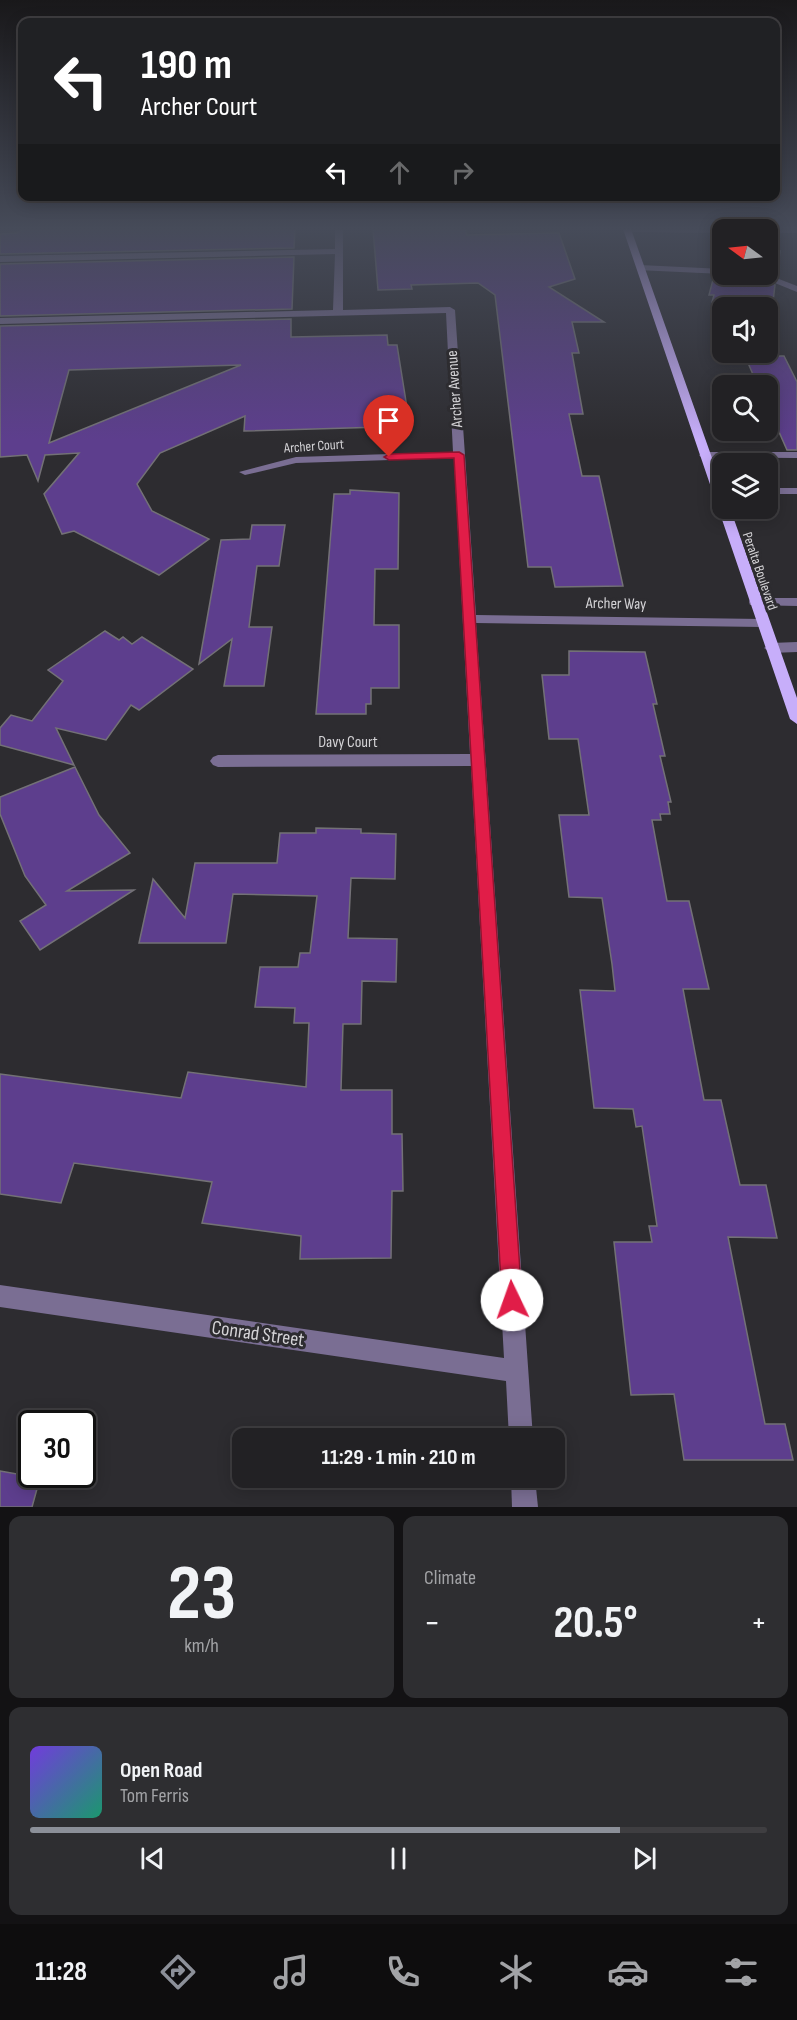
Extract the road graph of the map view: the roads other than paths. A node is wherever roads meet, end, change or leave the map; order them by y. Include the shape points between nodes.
1 (338, 299) edge
2 (651, 299) edge
3 (338, 313) junction
4 (0, 321) edge
5 (459, 455) junction
6 (705, 455) junction
7 (797, 455) edge
8 (244, 472) dead end
9 (712, 472) edge
10 (778, 491) edge
11 (797, 491) edge
12 (729, 519) edge
13 (755, 602) junction
14 (797, 602) edge
15 (468, 619) junction
16 (762, 623) junction
17 (771, 648) junction
18 (797, 648) edge
19 (797, 718) edge
20 (478, 759) junction
21 (218, 761) dead end
22 (0, 1296) edge
23 (516, 1371) junction
24 (520, 1428) edge
25 (524, 1488) edge
26 (525, 1507) edge

1 - 3 street
2 - 6 main road, Peralta Boulevard
3 - 4 street
3 - 5 street, Archer Avenue via 450,310
5 - 8 street, Archer Court via 296,460
5 - 15 street, Archer Avenue
6 - 7 street
6 - 9 main road, Peralta Boulevard
10 - 11 street
12 - 13 main road, Peralta Boulevard
13 - 14 street
13 - 16 main road, Peralta Boulevard
15 - 16 street, Archer Way
15 - 20 street, Archer Avenue
16 - 17 main road, Peralta Boulevard
17 - 18 street
17 - 19 main road, Peralta Boulevard
20 - 21 street, Davy Court
20 - 23 street, Archer Avenue
22 - 23 street, Conrad Street
23 - 24 street, Archer Avenue
25 - 26 street

